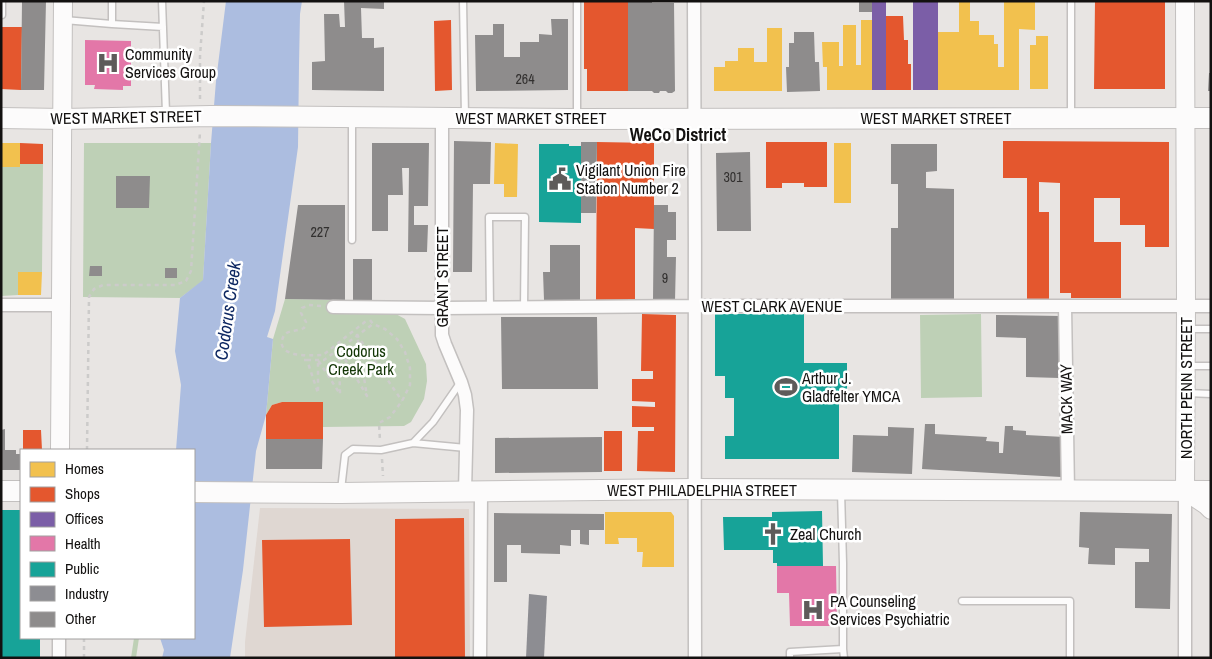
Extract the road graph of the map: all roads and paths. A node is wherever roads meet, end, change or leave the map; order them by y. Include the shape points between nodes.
1 (2, 1) edge
2 (63, 1) edge
3 (112, 1) edge
4 (162, 1) edge
5 (204, 1) edge
6 (463, 1) edge
7 (577, 1) edge
8 (694, 1) edge
9 (1071, 1) edge
10 (1185, 1) edge
11 (2, 15) edge
12 (63, 19) junction
13 (112, 24) junction
14 (163, 27) junction
15 (206, 116) junction
16 (166, 117) junction
17 (352, 117) junction
18 (1, 118) edge
19 (442, 118) junction
20 (465, 118) junction
21 (695, 118) junction
22 (1071, 118) junction
23 (1186, 118) junction
24 (1211, 118) edge
25 (63, 119) junction
26 (577, 119) junction
27 (352, 240) dead end
28 (1, 305) edge
29 (62, 305) junction
30 (695, 306) junction
31 (1065, 306) junction
32 (1186, 306) junction
33 (1211, 306) edge
34 (333, 307) joint
35 (442, 308) junction
36 (490, 308) junction
37 (524, 308) junction
38 (373, 324) junction
39 (1186, 329) junction
40 (1211, 329) edge
41 (357, 336) junction
42 (339, 349) junction
43 (318, 360) junction
44 (1186, 366) junction
45 (1211, 366) edge
46 (461, 382) junction
47 (1186, 393) junction
48 (1211, 394) edge
49 (402, 400) junction
50 (414, 443) junction
51 (466, 448) junction
52 (60, 449) edge
53 (87, 449) edge
54 (381, 450) junction
55 (694, 489) junction
56 (841, 490) junction
57 (1, 491) edge
58 (20, 491) edge
59 (1068, 491) junction
60 (1211, 491) edge
61 (195, 492) edge
62 (385, 492) junction
63 (473, 492) junction
64 (1185, 492) junction
65 (340, 493) junction
66 (1211, 510) edge
67 (962, 601) dead end
68 (59, 639) edge
69 (84, 639) edge
70 (843, 649) junction
71 (59, 658) edge
72 (84, 658) edge
73 (480, 658) edge
74 (695, 658) edge
75 (790, 658) edge
76 (844, 658) edge
77 (1070, 658) edge
78 (1186, 658) edge

1 - 11 lane
2 - 12 street
3 - 13 lane
4 - 14 lane
5 - 15 path via 200,56
6 - 20 lane
7 - 26 lane
8 - 21 street
9 - 22 lane
10 - 23 street, NORTH PENN STREET
12 - 13 lane
12 - 25 street
13 - 14 lane
14 - 16 lane
15 - 16 main road, WEST MARKET STREET
15 - 17 main road, WEST MARKET STREET
15 - 53 path via 190,271 186,281 175,285 103,285 94,289 90,297
16 - 25 main road, WEST MARKET STREET
17 - 19 main road, WEST MARKET STREET
17 - 27 lane
18 - 25 main road, WEST MARKET STREET
19 - 20 main road, WEST MARKET STREET
19 - 35 street, GRANT STREET
20 - 26 main road, WEST MARKET STREET
21 - 22 main road, WEST MARKET STREET
21 - 26 main road, WEST MARKET STREET
21 - 30 street
22 - 23 main road, WEST MARKET STREET
23 - 24 main road, WEST MARKET STREET
23 - 32 street, NORTH PENN STREET
25 - 29 street
28 - 29 street
29 - 52 street
30 - 31 street, WEST CLARK AVENUE
30 - 37 street, WEST CLARK AVENUE
30 - 55 street
31 - 32 street, WEST CLARK AVENUE
31 - 59 street, MACK WAY
32 - 33 street, WEST CLARK AVENUE
32 - 39 street, NORTH PENN STREET
34 - 35 street, WEST CLARK AVENUE
34 - 38 path via 310,305 302,308 306,322 304,328 285,334 282,346 286,351 323,355 369,318
35 - 36 street, WEST CLARK AVENUE
35 - 46 street, GRANT STREET via 442,335
36 - 37 street, WEST CLARK AVENUE
36 - 37 lane via 489,217 525,217
38 - 41 path
38 - 49 path via 398,339 405,352 410,384
39 - 40 lane
39 - 44 street, NORTH PENN STREET
41 - 42 path
41 - 42 path via 367,396
41 - 49 path
42 - 43 path via 324,360
42 - 43 path via 340,394
43 - 43 path via 306,360 318,394
44 - 45 lane
44 - 47 street, NORTH PENN STREET
46 - 50 lane
46 - 51 street, GRANT STREET via 467,410
47 - 48 lane
47 - 64 street, NORTH PENN STREET
49 - 54 path via 390,417 378,423
50 - 51 lane
50 - 54 lane
51 - 63 street, GRANT STREET
54 - 62 path
54 - 65 lane via 353,449 345,455
55 - 56 main road, WEST PHILADELPHIA STREET
55 - 63 main road, WEST PHILADELPHIA STREET
55 - 74 street
56 - 59 main road, WEST PHILADELPHIA STREET
56 - 70 lane
57 - 58 main road
59 - 64 main road, WEST PHILADELPHIA STREET
60 - 64 main road, WEST PHILADELPHIA STREET
61 - 65 main road, WEST PHILADELPHIA STREET
62 - 63 main road, WEST PHILADELPHIA STREET
62 - 65 main road, WEST PHILADELPHIA STREET
63 - 73 street, GRANT STREET
64 - 66 street
64 - 78 street, NORTH PENN STREET
67 - 77 lane via 1070,601
68 - 71 street
69 - 72 path
70 - 75 lane via 790,652
70 - 76 lane

